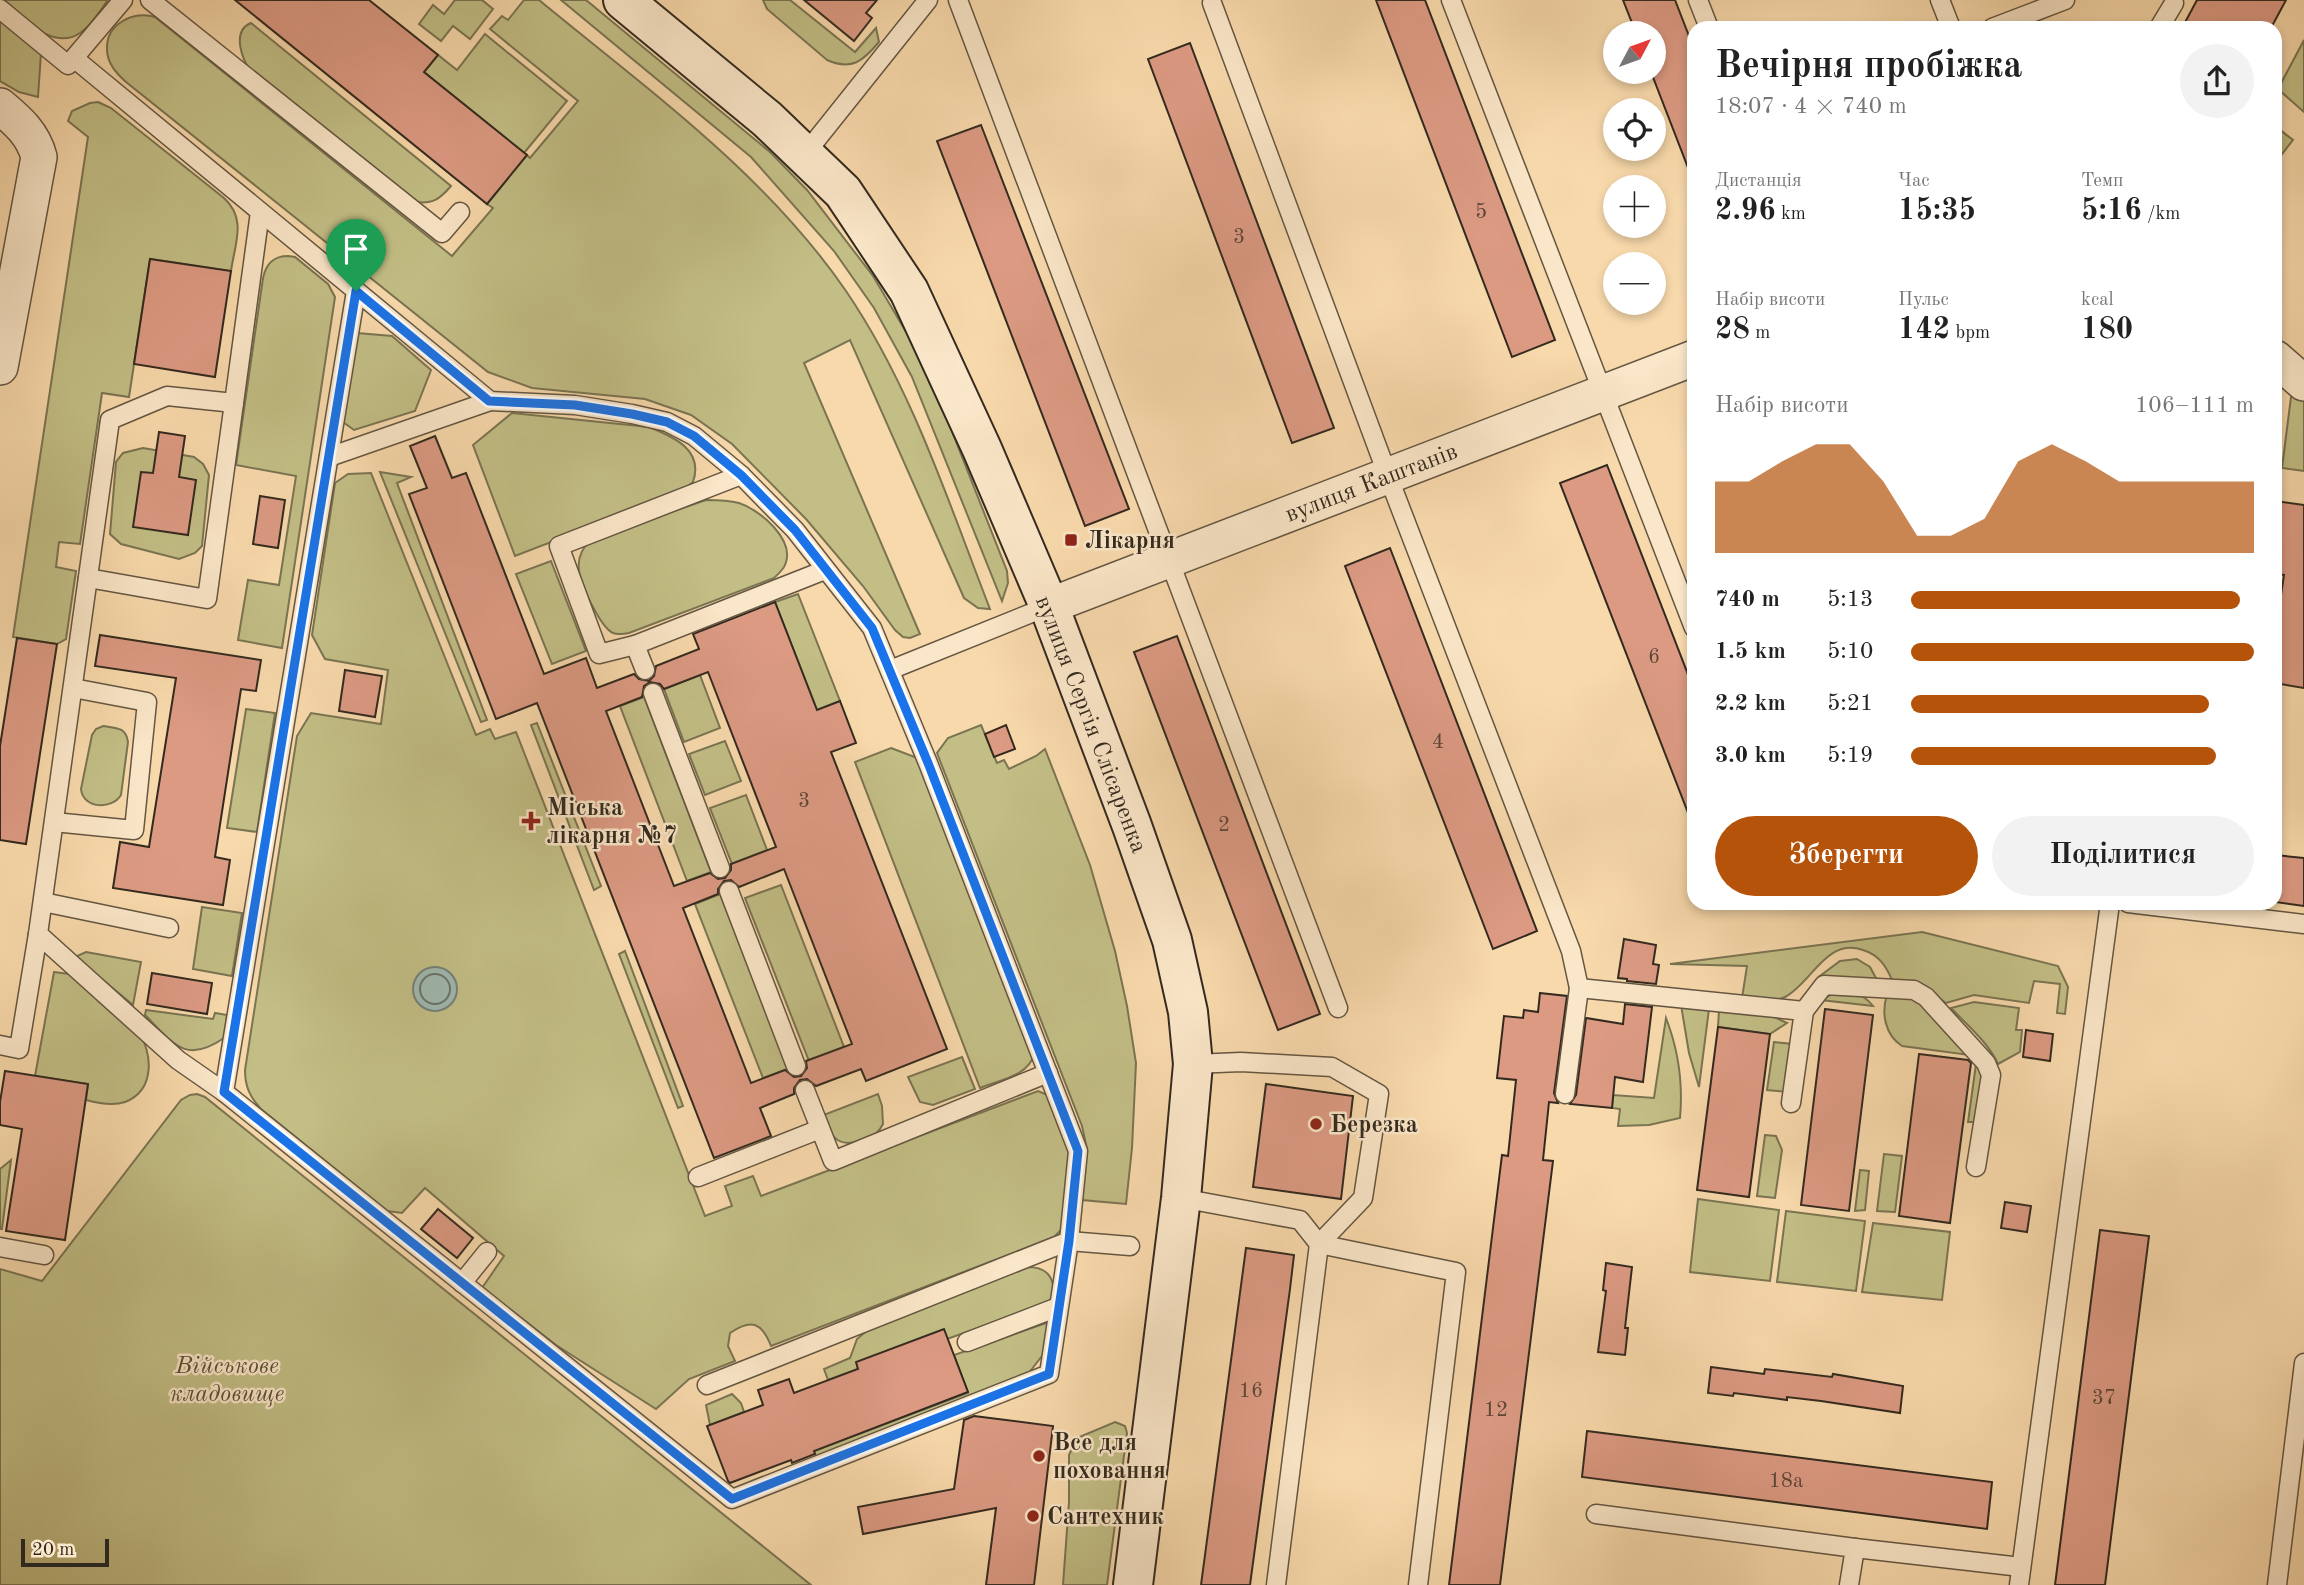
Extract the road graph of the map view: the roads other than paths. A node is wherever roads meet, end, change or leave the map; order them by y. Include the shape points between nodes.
1 (123, 0) edge
2 (150, 0) edge
3 (928, 0) edge
4 (958, 0) edge
5 (1451, 0) edge
6 (1698, 0) edge
7 (1940, 0) edge
8 (2065, 0) edge
9 (625, 1) edge
10 (1212, 3) dead end
11 (2174, 3) dead end
12 (0, 9) edge
13 (1706, 21) edge
14 (1948, 21) edge
15 (2010, 21) edge
16 (2163, 21) edge
17 (75, 59) junction
18 (0, 106) edge
19 (805, 154) junction
20 (260, 212) junction
21 (460, 212) dead end
22 (356, 291) junction
23 (1687, 361) edge
24 (2282, 364) edge
25 (0, 367) edge
26 (2304, 383) edge
27 (1602, 394) junction
28 (489, 401) junction
29 (234, 403) junction
30 (328, 457) junction
31 (741, 475) junction
32 (1388, 476) junction
33 (1170, 559) junction
34 (825, 570) junction
35 (88, 578) junction
36 (1049, 606) junction
37 (1687, 610) edge
38 (635, 645) junction
39 (645, 670) dead end
40 (890, 670) junction
41 (73, 688) junction
42 (653, 693) dead end
43 (54, 822) junction
44 (720, 868) dead end
45 (729, 891) dead end
46 (43, 902) junction
47 (2109, 910) edge
48 (2187, 910) edge
49 (2304, 924) edge
50 (169, 928) dead end
51 (38, 934) junction
52 (1579, 988) junction
53 (1338, 1008) dead end
54 (1804, 1010) junction
55 (0, 1045) edge
56 (1194, 1064) junction
57 (796, 1066) dead end
58 (1048, 1073) junction
59 (805, 1090) dead end
60 (224, 1092) junction
61 (1565, 1094) dead end
62 (1791, 1103) dead end
63 (820, 1129) junction
64 (1976, 1167) dead end
65 (698, 1177) dead end
66 (1181, 1198) junction
67 (1069, 1241) junction
68 (1319, 1244) junction
69 (1130, 1246) dead end
70 (0, 1247) edge
71 (487, 1252) dead end
72 (44, 1255) dead end
73 (462, 1283) junction
74 (1058, 1307) junction
75 (967, 1342) dead end
76 (2304, 1363) edge
77 (707, 1385) dead end
78 (1596, 1514) dead end
79 (1855, 1548) junction
80 (2020, 1576) edge
81 (1133, 1585) edge
82 (1276, 1585) edge
83 (1419, 1585) edge
84 (1849, 1585) edge
85 (2277, 1585) edge

1 - 17 lane
2 - 21 lane via 442,233
3 - 19 lane
4 - 33 lane
5 - 27 lane
6 - 13 lane
7 - 14 lane
8 - 15 lane
9 - 19 street, вулиця Сергія Слісаренка
10 - 32 lane
11 - 16 lane
12 - 17 lane via 68,65
17 - 20 lane
18 - 25 street via 35,141 39,157
19 - 36 street, вулиця Сергія Слісаренка via 843,192 909,291
20 - 22 lane
20 - 29 lane
22 - 28 lane
22 - 30 lane
23 - 27 street, вулиця Каштанів
24 - 26 street
27 - 32 street, вулиця Каштанів
27 - 37 lane
28 - 30 lane
28 - 31 lane via 575,405 667,422 694,436
29 - 35 lane via 167,396 110,420
29 - 35 lane via 207,599
30 - 60 lane
31 - 34 lane via 795,530
31 - 38 lane via 559,546 599,654
32 - 33 street, вулиця Каштанів
32 - 52 lane via 1571,951
33 - 36 street, вулиця Каштанів
33 - 53 lane
34 - 38 lane
34 - 40 lane via 872,628
35 - 41 lane
36 - 40 lane
36 - 56 street, вулиця Сергія Слісаренка via 1172,940
38 - 39 lane
40 - 58 lane
41 - 43 lane
41 - 43 lane via 147,702 134,830
42 - 44 lane
43 - 46 lane
45 - 57 lane
46 - 50 lane
46 - 51 lane
47 - 80 lane
48 - 49 lane
51 - 55 lane via 19,1049
51 - 60 lane via 178,1060
52 - 54 lane
52 - 61 lane
54 - 62 lane
54 - 64 lane via 1824,985 1914,990 1926,997 1986,1063 1991,1075
56 - 66 street, вулиця Сергія Слісаренка
56 - 68 lane via 1332,1067 1379,1094 1363,1198
58 - 63 lane via 833,1161
58 - 67 lane via 1078,1151
59 - 63 lane
60 - 73 lane
63 - 65 lane
66 - 68 lane via 1300,1220
66 - 81 street, вулиця Сергія Слісаренка
67 - 69 lane
67 - 74 lane
67 - 77 lane
68 - 82 lane
68 - 83 lane via 1456,1272
70 - 72 lane
71 - 73 lane
73 - 74 lane via 732,1499 1049,1374
74 - 75 lane
76 - 85 lane
78 - 79 lane
79 - 80 lane
79 - 84 lane

